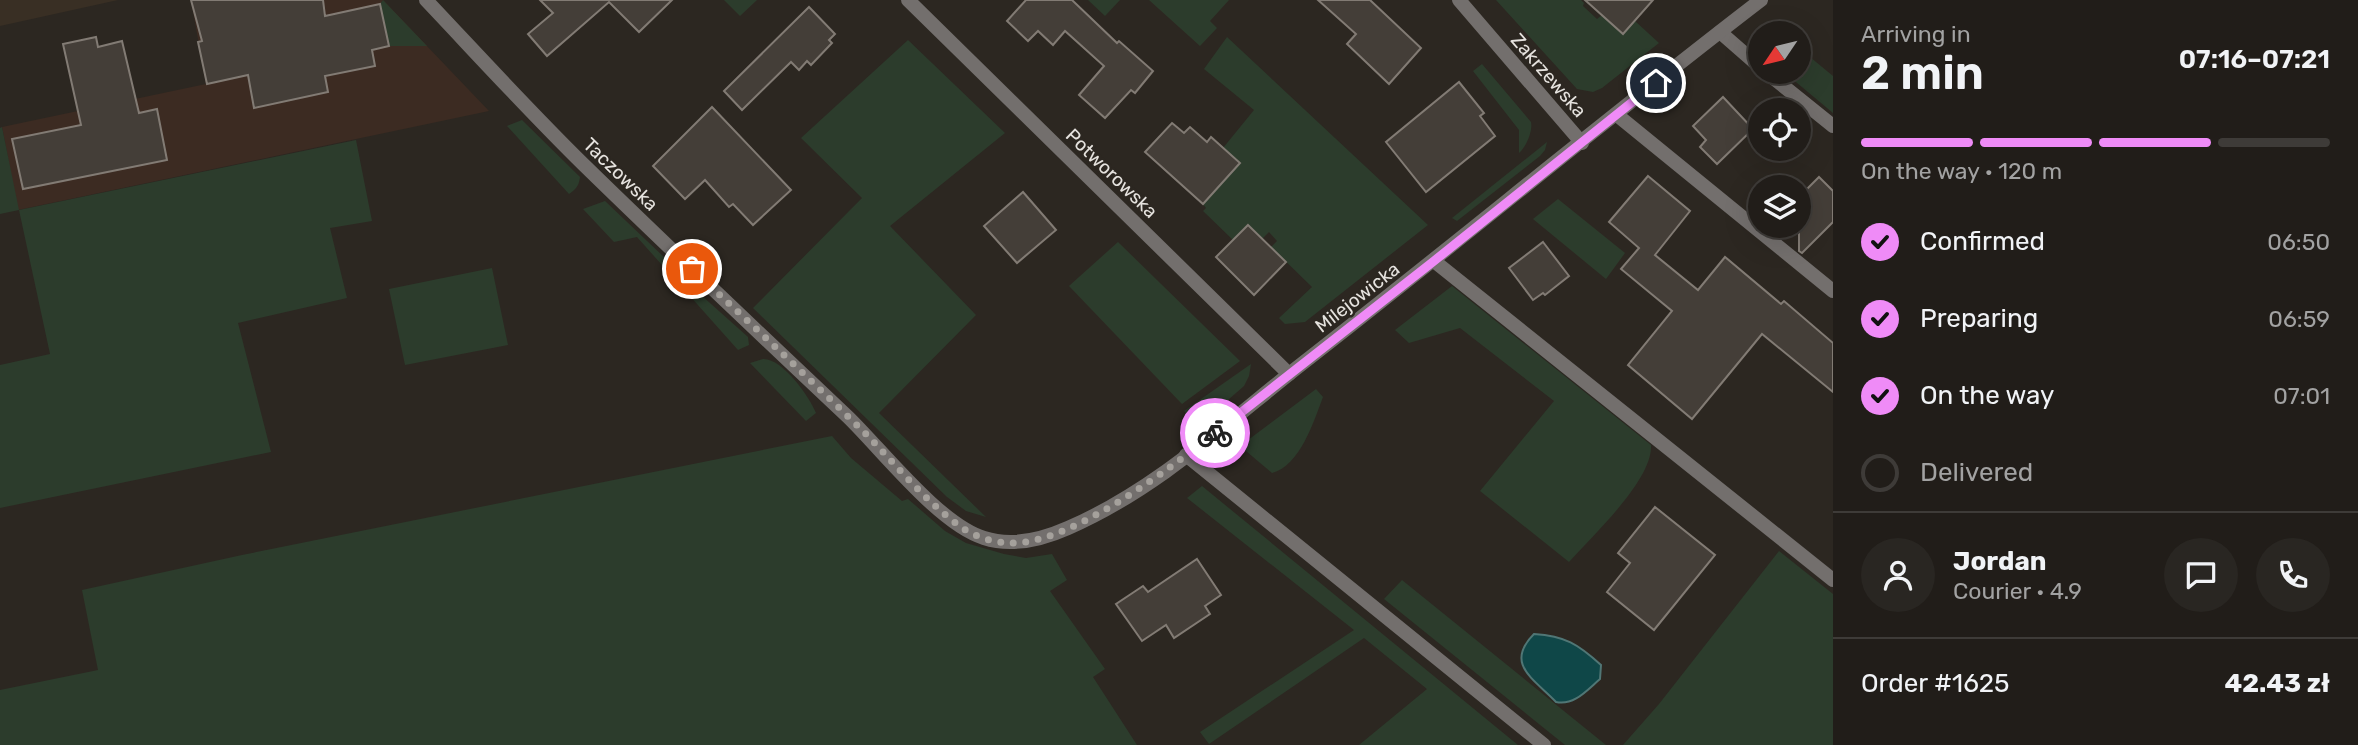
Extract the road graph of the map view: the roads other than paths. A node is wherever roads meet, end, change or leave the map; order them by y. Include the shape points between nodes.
1 (426, 0) edge
2 (908, 0) edge
3 (1460, 0) edge
4 (1761, 0) edge
5 (1720, 32) junction
6 (1748, 56) edge
7 (1781, 84) edge
8 (1617, 115) junction
9 (1833, 126) edge
10 (1582, 143) junction
11 (1434, 261) junction
12 (1833, 291) edge
13 (1289, 374) junction
14 (1186, 456) junction
15 (946, 516) joint
16 (1833, 580) edge
17 (1544, 745) edge

1 - 15 street, Taczowska via 580,162
2 - 13 street, Potworowska
3 - 10 street, Zakrzewska
4 - 5 street, Milejowicka
5 - 6 street
5 - 8 street, Milejowicka
7 - 9 street
8 - 10 street, Milejowicka
8 - 12 street
10 - 11 street, Milejowicka
11 - 13 street, Milejowicka
11 - 16 street
13 - 14 street, Milejowicka
14 - 15 street, Milejowicka via 1106,509 1039,539 1012,543 985,538
14 - 17 street

